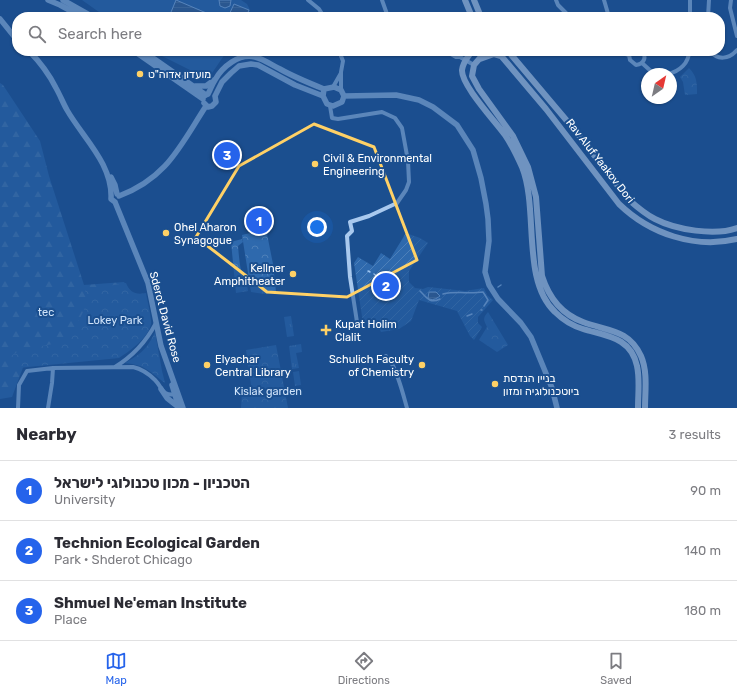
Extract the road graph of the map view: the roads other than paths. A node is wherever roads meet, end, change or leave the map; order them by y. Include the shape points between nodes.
1 (48, 0) edge
2 (63, 0) edge
3 (308, 0) edge
4 (382, 0) edge
5 (465, 0) edge
6 (474, 0) edge
7 (556, 0) edge
8 (604, 0) edge
9 (690, 0) edge
10 (710, 0) edge
11 (731, 0) edge
12 (73, 12) edge
13 (84, 12) edge
14 (321, 12) edge
15 (386, 12) edge
16 (470, 12) edge
17 (479, 12) edge
18 (565, 12) edge
19 (608, 12) edge
20 (690, 12) edge
21 (709, 12) edge
22 (0, 19) edge
23 (12, 34) edge
24 (737, 36) edge
25 (737, 50) edge
26 (34, 56) edge
27 (142, 56) edge
28 (150, 56) edge
29 (341, 56) edge
30 (457, 56) edge
31 (469, 56) edge
32 (481, 56) edge
33 (488, 56) edge
34 (501, 56) edge
35 (512, 56) edge
36 (630, 56) edge
37 (644, 56) edge
38 (689, 56) edge
39 (714, 56) edge
40 (466, 60) junction
41 (475, 63) junction
42 (642, 63) junction
43 (648, 68) edge
44 (677, 70) edge
45 (341, 72) junction
46 (215, 79) junction
47 (189, 84) junction
48 (332, 87) junction
49 (324, 89) junction
50 (341, 90) junction
51 (206, 96) junction
52 (215, 96) junction
53 (323, 96) junction
54 (344, 96) junction
55 (206, 106) junction
56 (330, 106) junction
57 (116, 195) junction
58 (737, 228) edge
59 (737, 239) edge
60 (357, 322) dead end
61 (156, 323) junction
62 (386, 356) dead end
63 (114, 367) junction
64 (53, 368) junction
65 (161, 389) junction
66 (176, 395) junction
67 (18, 408) edge
68 (48, 408) edge
69 (180, 408) edge
70 (407, 408) edge
71 (557, 408) edge
72 (638, 408) edge
73 (645, 408) edge

1 - 12 street
2 - 13 street
3 - 14 street
4 - 15 street
5 - 16 main road
6 - 17 main road
7 - 18 street
8 - 19 street
9 - 20 street
10 - 21 street
11 - 24 street via 730,8
22 - 23 street
25 - 39 street via 724,59
26 - 57 street, Sderot David Rose via 49,76 67,110 100,159
27 - 51 street
28 - 47 street
29 - 45 street
30 - 40 street
31 - 40 main road
32 - 41 main road
33 - 41 main road
34 - 59 main road, Rav Aluf Yaakov Dori via 628,212 648,226 691,241 724,242
35 - 58 main road, Rav Aluf Yaakov Dori via 637,207 673,226 715,232
36 - 42 street via 633,64
37 - 42 street
38 - 44 street
40 - 41 street
40 - 72 main road via 462,70 465,81 506,135 523,169 529,196 536,275 540,290 549,306 563,319 582,329 611,336 629,348 637,364
41 - 73 main road via 472,76 475,83 513,136 528,167 536,197 542,276 547,291 554,302 571,316 619,332 631,342 642,357
42 - 43 street
45 - 48 street
45 - 50 street
46 - 47 street via 206,86
46 - 49 street via 236,59 247,56 260,59
46 - 51 street
47 - 51 street
48 - 49 street
48 - 50 street
49 - 53 street
50 - 54 street
51 - 52 street
51 - 55 street
52 - 53 street via 222,82 231,73 239,66 251,64
52 - 55 street via 214,105
53 - 56 street
54 - 56 street via 339,104
54 - 71 street via 396,95 419,100 457,125 473,150 481,178 487,212 489,240 485,272 489,285 531,337 552,388
55 - 57 street via 176,152 158,174 138,188
56 - 60 street via 332,118 382,112 394,118 402,128 408,161 409,182 397,203 350,222 352,231 347,236 348,257
57 - 61 street, Sderot David Rose via 111,199 115,202 148,282
61 - 63 street via 148,338 136,351
61 - 66 street, Sderot David Rose
62 - 70 street via 391,363
63 - 64 street
63 - 65 street via 142,369
64 - 67 street via 27,371 19,385
64 - 68 street
65 - 66 street via 169,395
65 - 69 street via 167,398
66 - 69 street, Sderot David Rose

